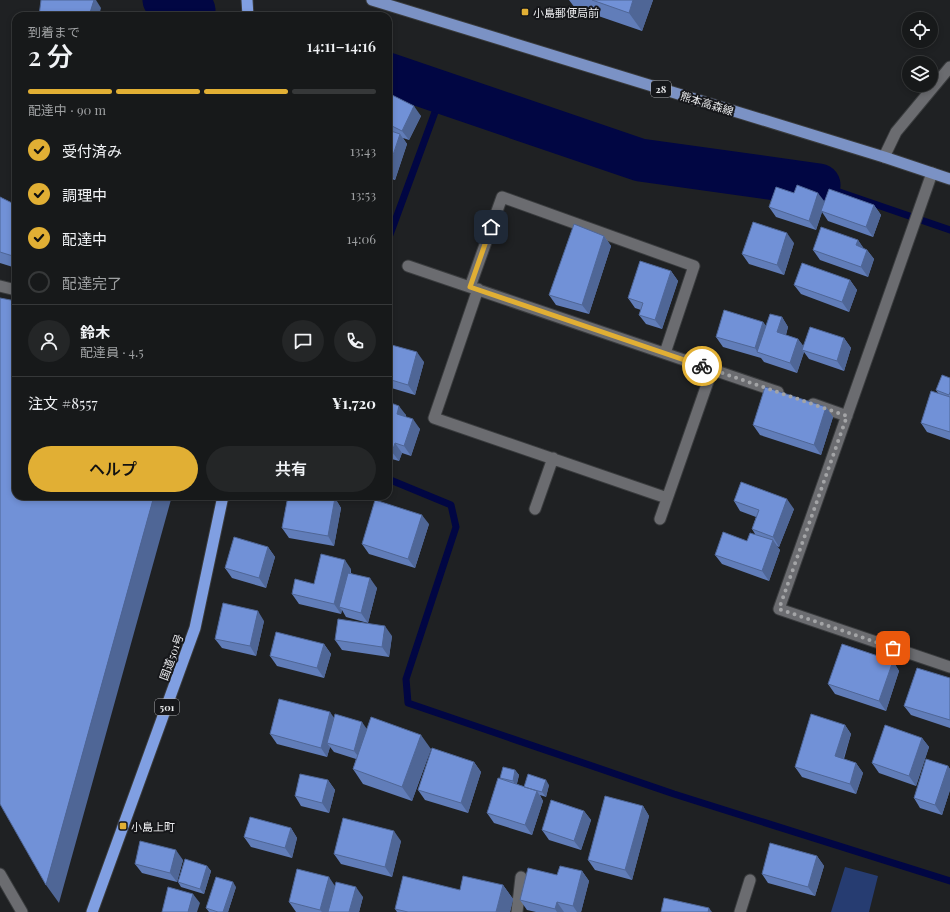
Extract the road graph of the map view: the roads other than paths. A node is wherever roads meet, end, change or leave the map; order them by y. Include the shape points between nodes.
1 (248, 0) edge
2 (372, 0) edge
3 (248, 12) edge
4 (950, 67) edge
5 (884, 156) junction
6 (932, 173) junction
7 (950, 179) edge
8 (408, 266) dead end
9 (0, 286) edge
10 (474, 288) junction
11 (12, 289) edge
12 (665, 353) junction
13 (712, 370) junction
14 (787, 395) edge
15 (802, 400) edge
16 (847, 416) junction
17 (553, 458) junction
18 (668, 498) junction
19 (222, 500) edge
20 (535, 509) dead end
21 (660, 519) dead end
22 (950, 667) edge
23 (0, 874) edge
24 (521, 877) dead end
25 (750, 880) dead end
26 (22, 912) edge
27 (92, 912) edge
28 (517, 912) edge
29 (740, 912) edge

1 - 3 highway
2 - 5 main road, 熊本高森線 / 28
4 - 5 street via 896,132
5 - 6 main road, 熊本高森線 / 28
6 - 7 main road, 熊本高森線 / 28
6 - 16 street
8 - 10 street
9 - 11 street
10 - 12 street
10 - 12 street via 502,197 694,266
10 - 17 street via 434,418
12 - 13 street
13 - 14 street
13 - 18 street
15 - 16 street
16 - 22 street via 779,609
17 - 18 street
17 - 20 street
18 - 21 street
19 - 27 highway, 国道501号 / 501 via 195,628
23 - 26 street
24 - 28 street
25 - 29 street

